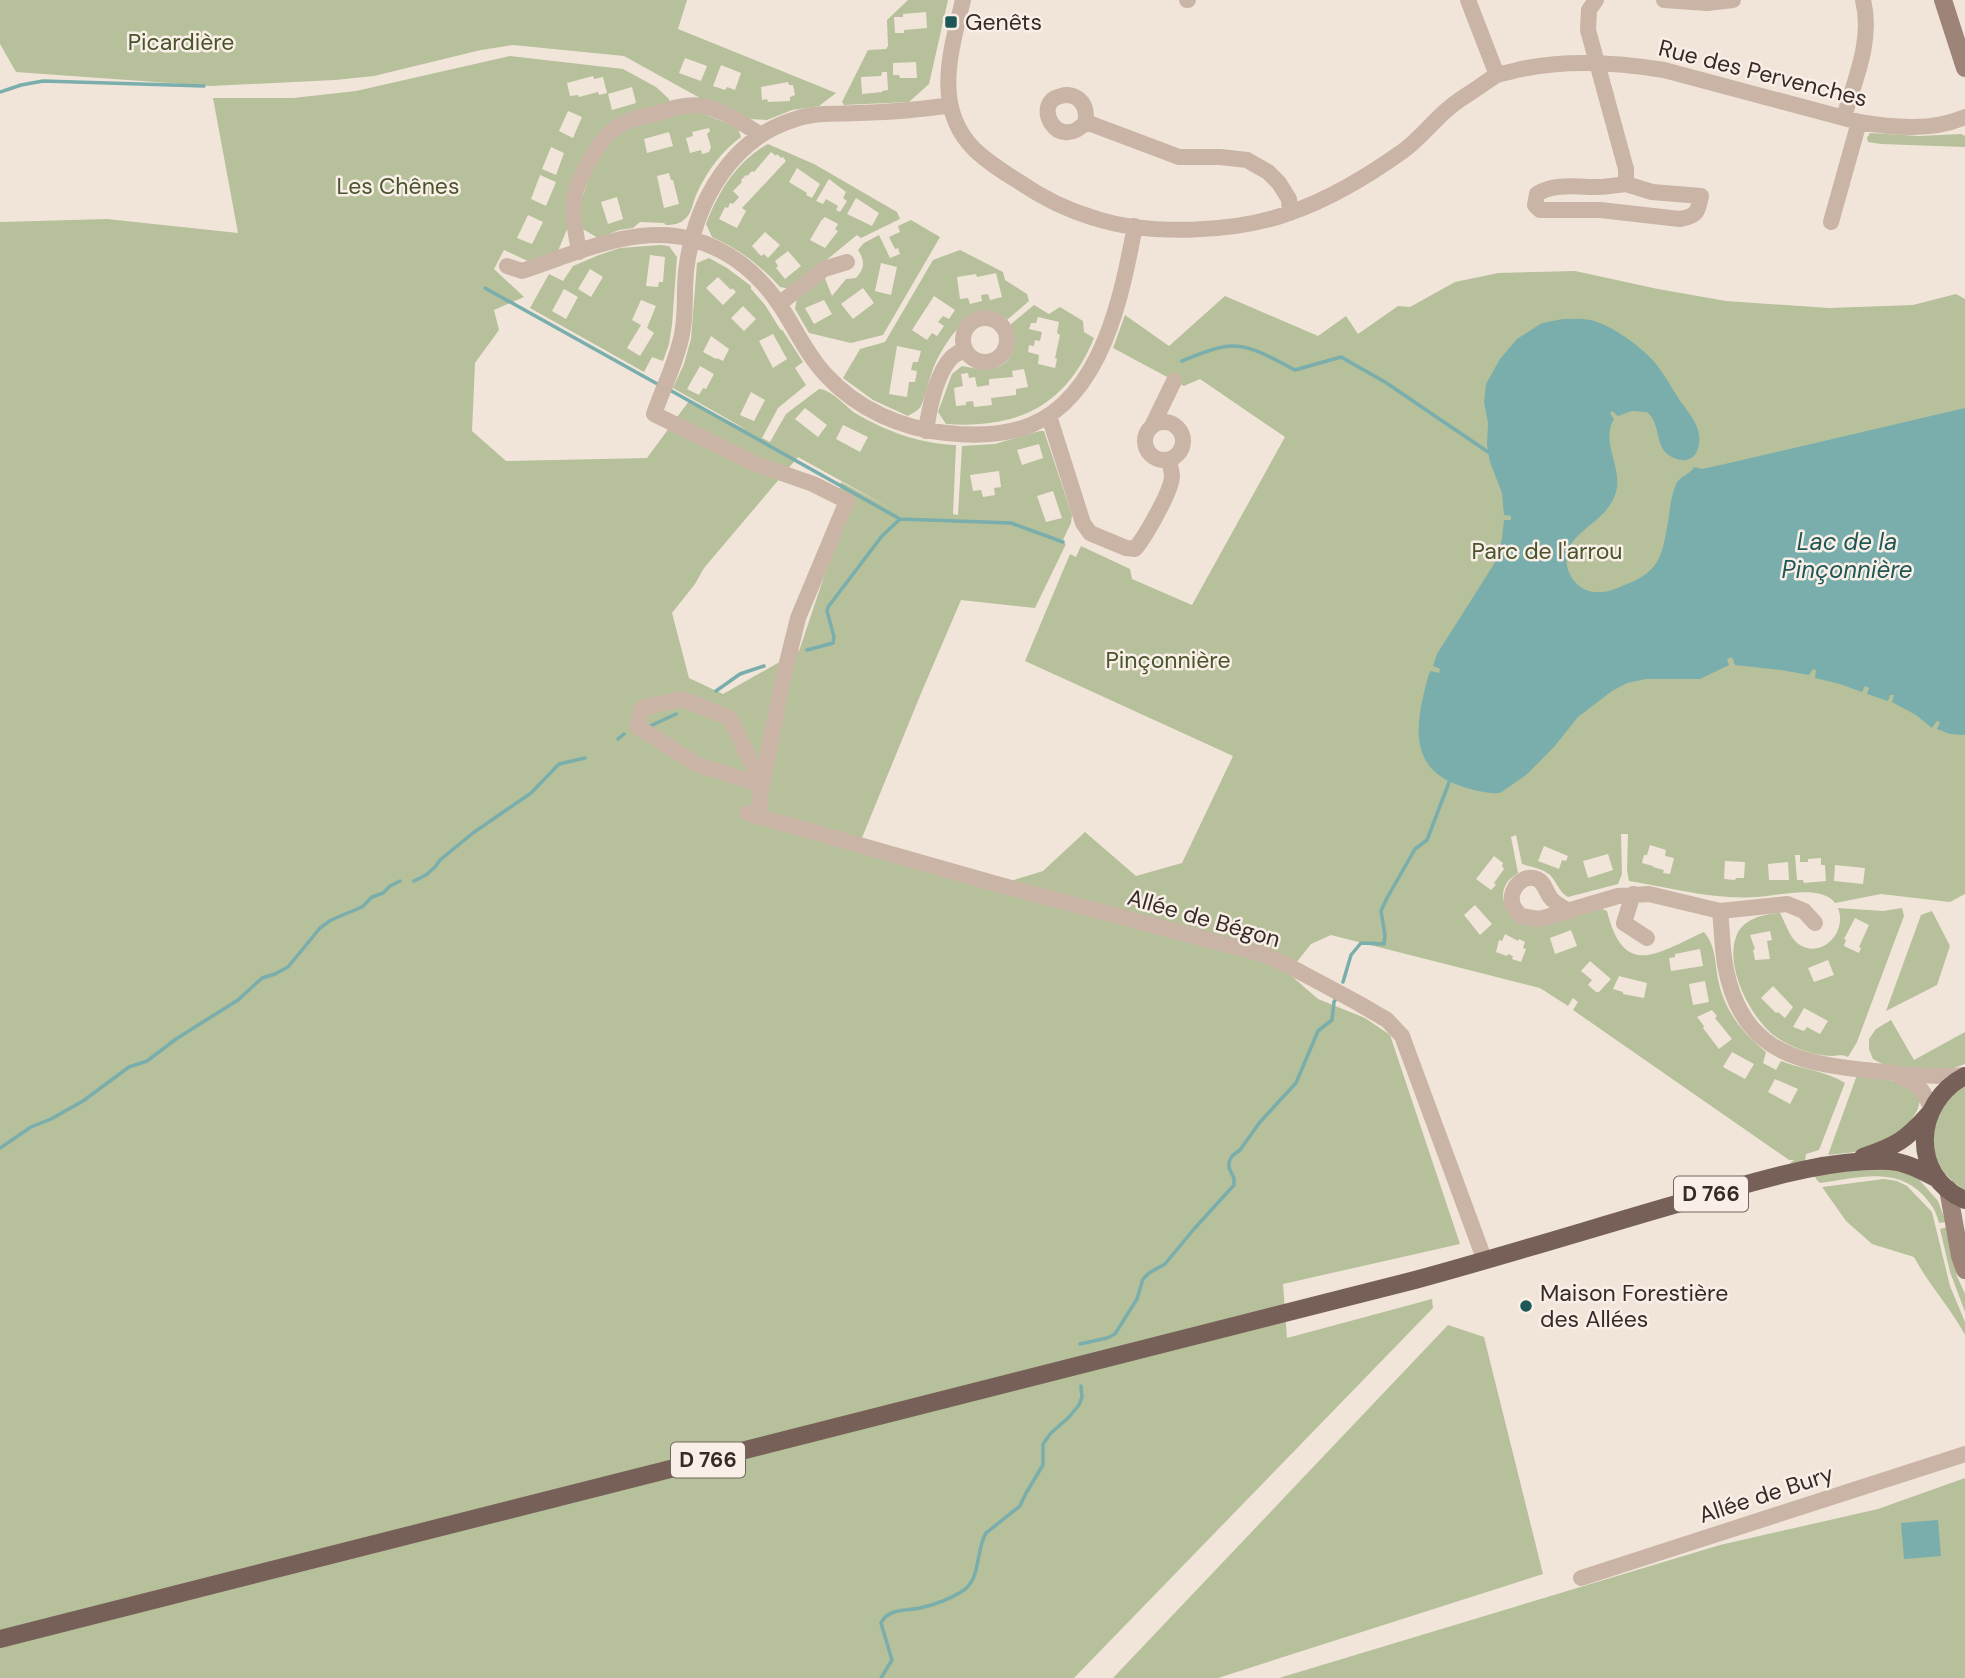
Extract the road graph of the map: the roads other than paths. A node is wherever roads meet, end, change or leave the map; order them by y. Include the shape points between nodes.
1 (962, 0) edge
2 (1468, 0) edge
3 (1596, 0) edge
4 (1664, 0) edge
5 (1733, 0) edge
6 (1863, 0) edge
7 (1943, 0) edge
8 (1598, 63) junction
9 (1965, 68) edge
10 (1497, 75) junction
11 (950, 105) junction
12 (1965, 117) edge
13 (1852, 119) junction
14 (1086, 122) dead end
15 (761, 135) junction
16 (1629, 185) junction
17 (1290, 213) junction
18 (1630, 213) junction
19 (1831, 222) dead end
20 (1135, 226) junction
21 (691, 239) junction
22 (579, 252) junction
23 (847, 262) dead end
24 (507, 266) dead end
25 (779, 304) junction
26 (964, 349) dead end
27 (1174, 381) dead end
28 (1049, 415) junction
29 (1153, 424) junction
30 (926, 431) junction
31 (1169, 460) junction
32 (762, 785) junction
33 (1633, 894) junction
34 (1568, 911) dead end
35 (1720, 911) junction
36 (1815, 923) dead end
37 (1647, 938) dead end
38 (1881, 1071) junction
39 (1965, 1076) edge
40 (1930, 1111) junction
41 (1840, 1165) junction
42 (1943, 1184) junction
43 (1965, 1200) edge
44 (1485, 1261) junction
45 (1965, 1270) edge
46 (1965, 1454) edge
47 (1581, 1578) dead end
48 (0, 1639) edge

1 - 11 street, Rue des Pervenches via 950,54
2 - 10 street
3 - 8 street via 1587,21
4 - 5 street
6 - 13 street via 1865,43
7 - 9 street
8 - 10 street, Rue des Pervenches via 1540,65
8 - 13 street, Rue des Pervenches via 1677,72
8 - 16 street
10 - 17 street, Rue des Pervenches via 1450,107 1381,166
11 - 15 street via 797,118
11 - 20 street, Rue des Pervenches via 976,150 1026,187 1096,219
12 - 13 street, Rue des Pervenches via 1912,127
13 - 19 street
14 - 17 street via 1179,157 1247,160 1279,183 1289,199
15 - 21 street via 745,146 719,177
15 - 22 street via 704,106 691,105 622,123 601,144 578,185 573,204
16 - 18 street
16 - 18 street via 1701,196 1692,217
16 - 18 street via 1554,187 1536,194 1535,205 1540,210
17 - 20 street, Rue des Pervenches via 1214,229
20 - 28 street via 1108,331 1094,365
21 - 22 street via 639,236
21 - 25 street via 740,262
21 - 32 street via 683,331 654,414 756,464 847,501 799,618
22 - 24 street via 522,271
23 - 25 street via 824,269
25 - 30 street via 826,375 845,392 884,417
26 - 30 street via 943,371
27 - 29 street
28 - 30 street via 1029,425 984,434
28 - 31 street via 1083,523 1090,533 1126,548 1135,549 1142,542 1168,492 1172,478
29 - 31 street via 1145,435 1146,448 1155,458
29 - 31 street via 1167,421 1179,427 1185,440 1181,453
32 - 32 street via 696,764 638,726 642,708 682,699 730,718
32 - 44 street, Allée de Bégon via 752,815 1262,954 1387,1020 1402,1036
33 - 34 street
33 - 35 street
33 - 37 street via 1624,923
35 - 36 street via 1787,904 1804,911
35 - 38 street via 1732,991 1756,1032 1772,1046 1802,1060
38 - 39 street
38 - 40 street via 1918,1085
39 - 40 main road via 1946,1088
40 - 41 main road, D 766 via 1901,1142
40 - 42 main road via 1925,1147
41 - 42 main road, D 766 via 1905,1163
41 - 44 main road, D 766 via 1767,1179
42 - 43 main road, D 766
42 - 45 street
44 - 48 main road, D 766
46 - 47 street, Allée de Bury

